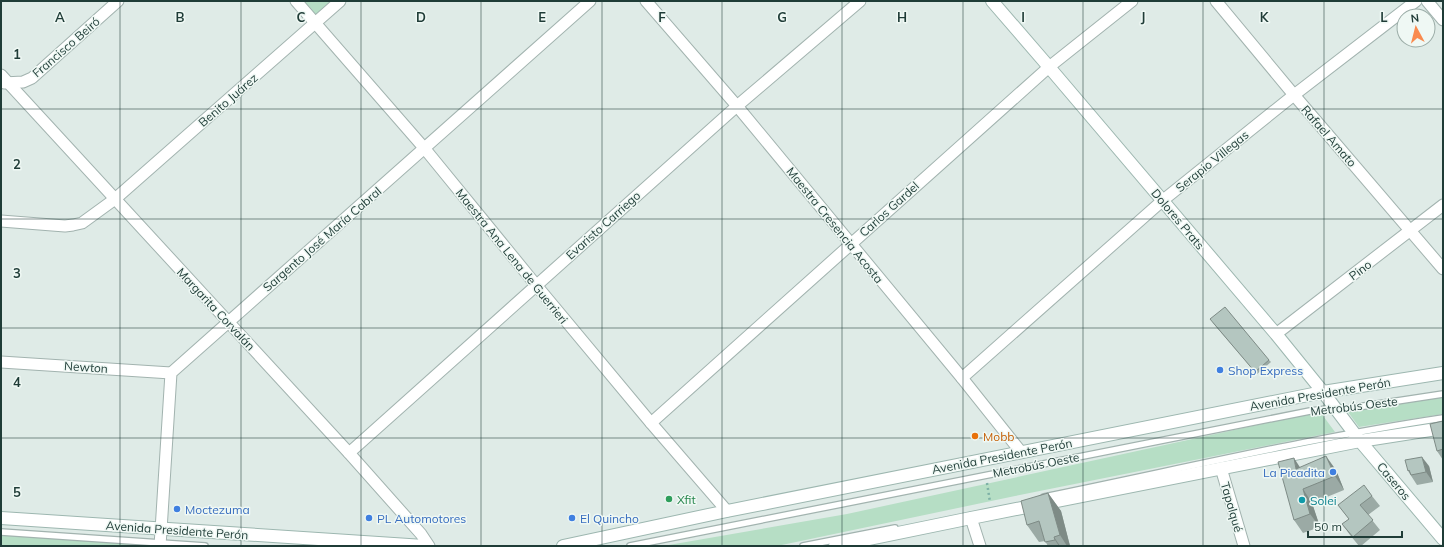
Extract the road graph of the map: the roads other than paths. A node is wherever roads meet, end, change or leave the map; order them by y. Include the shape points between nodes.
1 (118, 1) edge
2 (296, 1) edge
3 (340, 1) edge
4 (590, 1) edge
5 (646, 1) edge
6 (860, 1) edge
7 (992, 1) edge
8 (1132, 1) edge
9 (1216, 1) edge
10 (1416, 1) edge
11 (1427, 1) edge
12 (1443, 20) edge
13 (316, 23) junction
14 (1049, 67) junction
15 (1, 75) edge
16 (5, 83) edge
17 (1294, 95) junction
18 (737, 106) junction
19 (425, 149) junction
20 (116, 199) junction
21 (1162, 200) junction
22 (1443, 205) edge
23 (1, 221) edge
24 (1411, 231) junction
25 (850, 244) junction
26 (1443, 269) edge
27 (536, 285) junction
28 (228, 322) junction
29 (1276, 334) junction
30 (1, 362) edge
31 (171, 373) junction
32 (1443, 373) edge
33 (962, 378) junction
34 (1323, 392) junction
35 (1443, 394) edge
36 (1335, 408) junction
37 (1443, 418) edge
38 (651, 423) junction
39 (1443, 428) edge
40 (1357, 437) junction
41 (1021, 452) junction
42 (349, 453) junction
43 (1221, 468) junction
44 (727, 511) junction
45 (1, 518) edge
46 (971, 518) junction
47 (161, 530) junction
48 (1, 532) edge
49 (1443, 539) edge
50 (160, 545) edge
51 (205, 546) edge
52 (424, 546) edge
53 (429, 546) edge
54 (563, 546) edge
55 (630, 546) edge
56 (803, 546) edge
57 (835, 546) edge
58 (980, 546) edge
59 (1244, 546) edge

1 - 16 street, Francisco Beiró via 32,78 22,82
2 - 13 street, Maestra Ana Lena de Guerrieri
3 - 13 street, Benito Juárez
4 - 19 street, Sargento José María Cabral
5 - 18 street, Maestra Cresencia Acosta
6 - 18 street, Evaristo Carriego
7 - 14 main road, Dolores Prats
8 - 14 street, Carlos Gardel
9 - 17 street, Rafael Amato
10 - 17 street, Serapio Villegas
11 - 12 street
13 - 19 street, Maestra Ana Lena de Guerrieri
13 - 20 street, Benito Juárez
14 - 21 main road, Dolores Prats
14 - 25 street, Carlos Gardel
15 - 16 street, Margarita Corvalán
16 - 20 street, Margarita Corvalán
17 - 21 street, Serapio Villegas
17 - 24 street, Rafael Amato
18 - 25 street, Maestra Cresencia Acosta
18 - 27 street, Evaristo Carriego
19 - 27 street, Maestra Ana Lena de Guerrieri
19 - 28 street, Sargento José María Cabral
20 - 23 street, Benito Juárez via 82,223 73,226
20 - 28 street, Margarita Corvalán
21 - 29 main road, Dolores Prats
21 - 33 street, Serapio Villegas
22 - 24 street, Pino
24 - 26 street, Rafael Amato
24 - 29 street, Pino
25 - 33 street, Maestra Cresencia Acosta
25 - 38 street, Carlos Gardel
27 - 38 street, Maestra Ana Lena de Guerrieri
27 - 42 street, Evaristo Carriego
28 - 31 street, Sargento José María Cabral
28 - 42 street, Margarita Corvalán
29 - 34 main road, Dolores Prats
30 - 31 street, Newton
31 - 47 street
32 - 34 main road, Avenida Presidente Perón
33 - 41 street, Maestra Cresencia Acosta
34 - 36 main road, Dolores Prats
34 - 41 main road, Avenida Presidente Perón
35 - 36 lane, Metrobús Oeste via 1351,408
36 - 40 main road, Dolores Prats
36 - 55 lane, Metrobús Oeste
37 - 40 lane, Metrobús Oeste
38 - 44 street, Maestra Ana Lena de Guerrieri
39 - 40 main road
40 - 43 main road
40 - 49 main road, Caseros
40 - 56 lane, Metrobús Oeste via 1240,455 1193,467
41 - 44 main road, Avenida Presidente Perón
42 - 53 street, Margarita Corvalán
43 - 46 main road
43 - 59 street, Tapalqué
44 - 54 main road, Avenida Presidente Perón
45 - 47 main road, Avenida Presidente Perón
46 - 57 main road
46 - 58 street
47 - 50 street
47 - 52 main road, Avenida Presidente Perón
48 - 50 lane
50 - 51 lane

